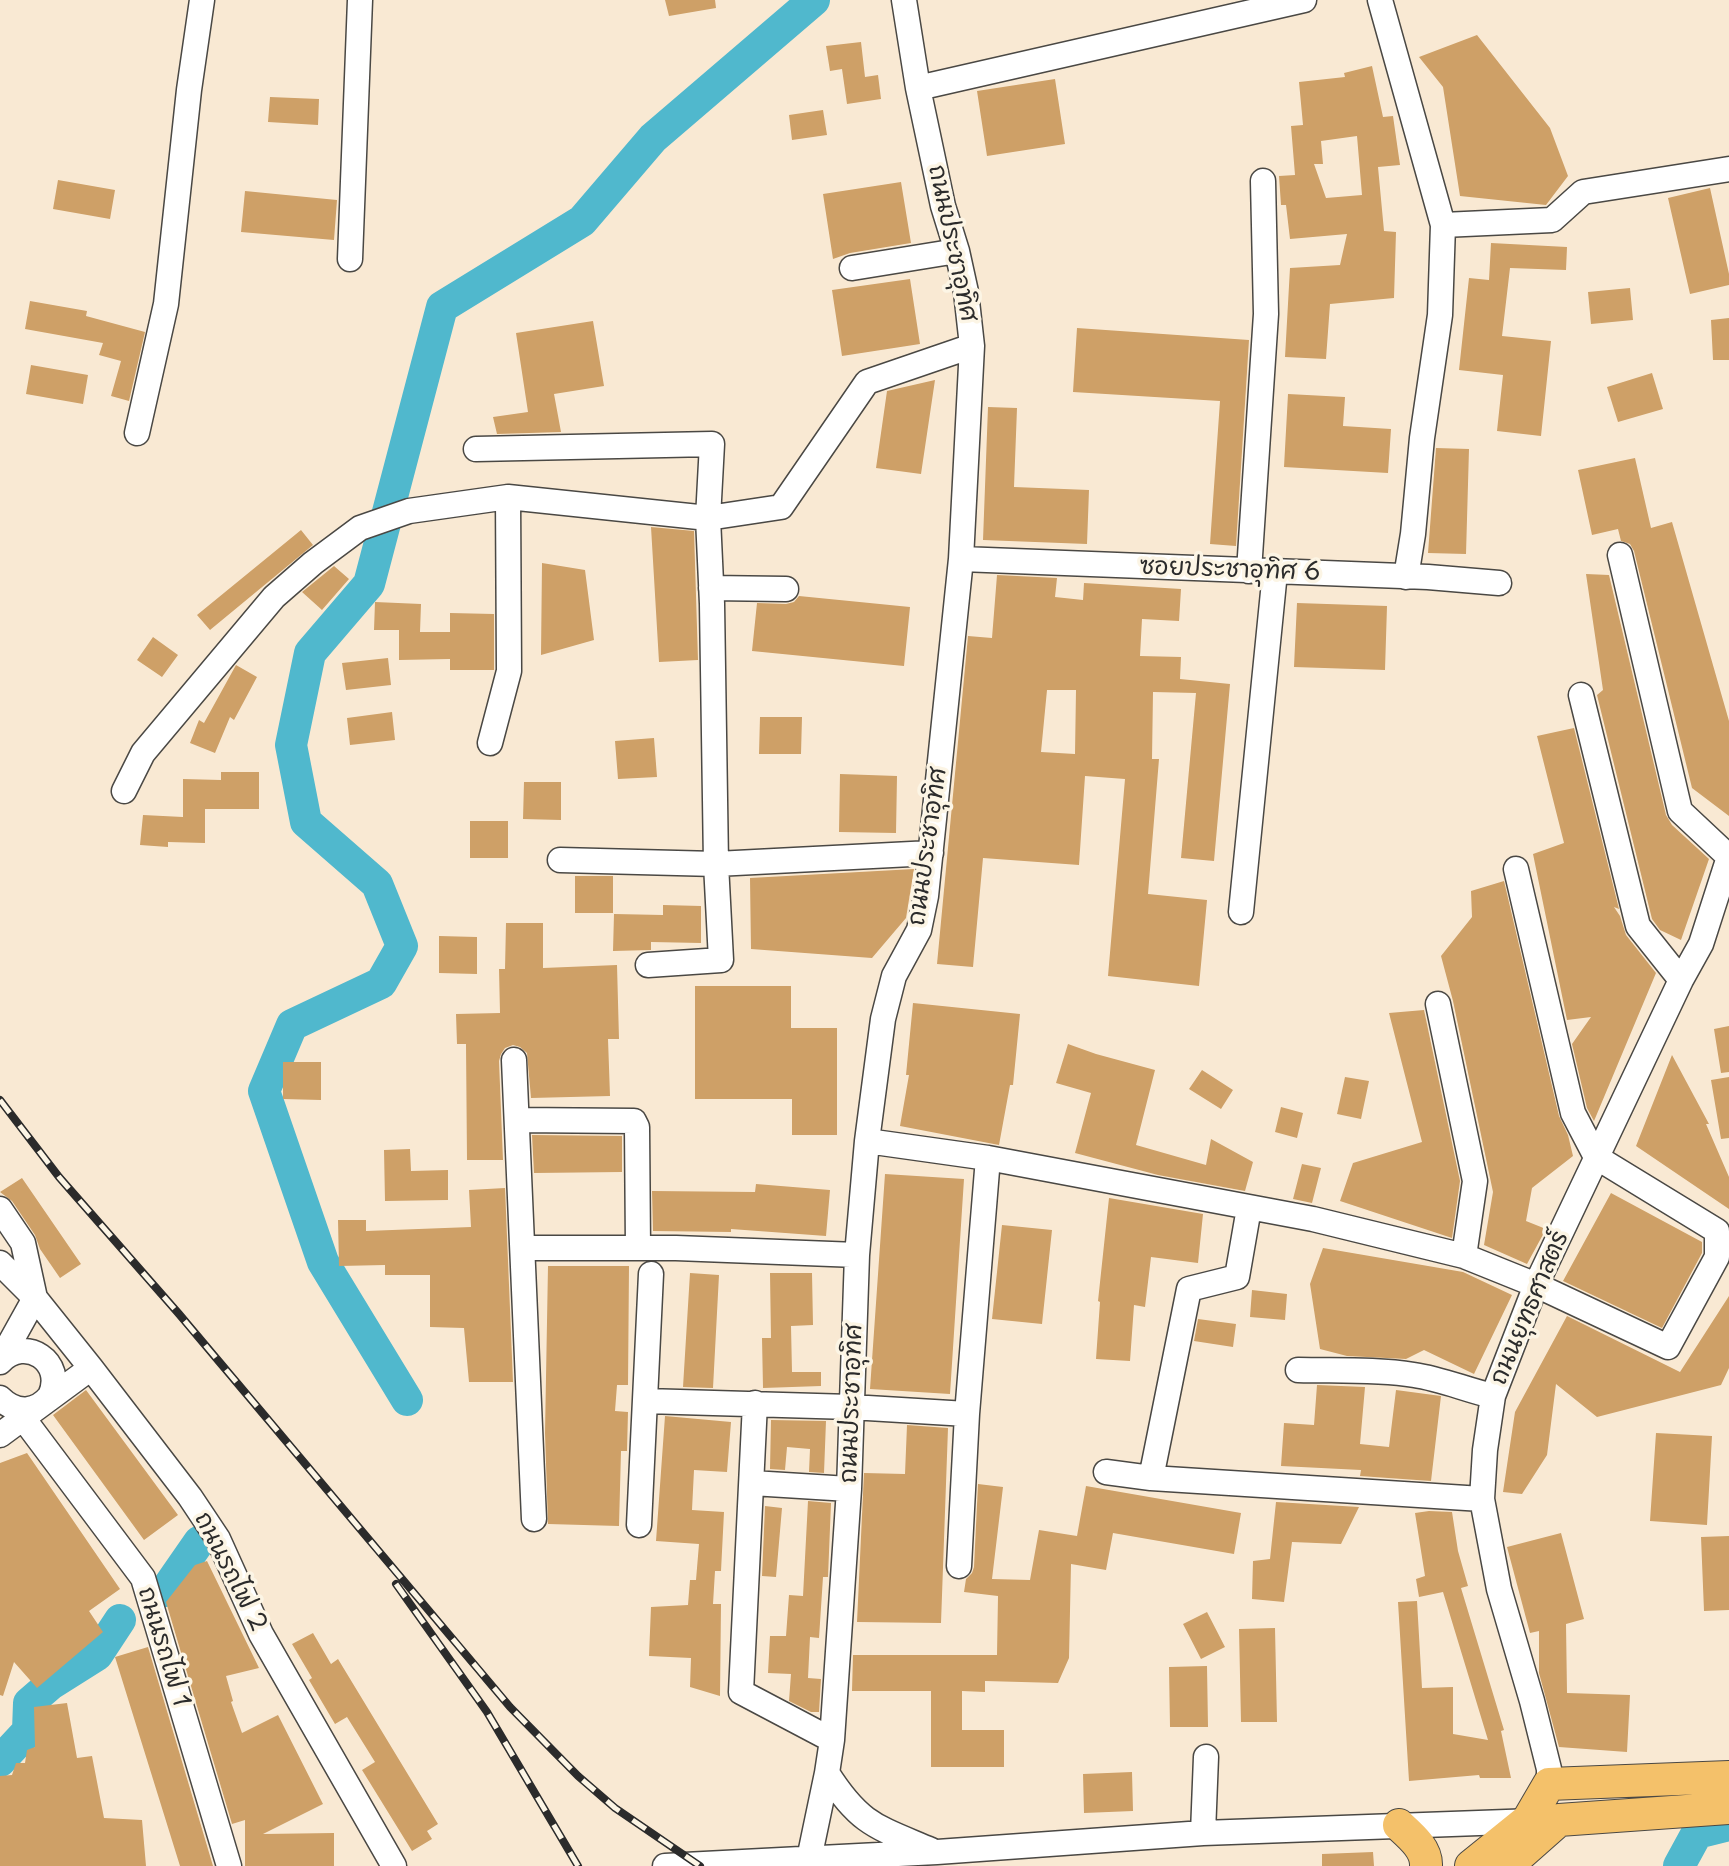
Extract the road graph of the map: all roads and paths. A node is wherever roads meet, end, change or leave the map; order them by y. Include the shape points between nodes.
1 (202, 0) edge
2 (360, 0) edge
3 (904, 0) edge
4 (1380, 0) edge
5 (1294, 1) edge
6 (918, 88) junction
7 (1729, 169) edge
8 (1263, 181) dead end
9 (1443, 225) junction
10 (957, 251) junction
11 (350, 259) dead end
12 (852, 268) dead end
13 (972, 346) junction
14 (136, 433) dead end
15 (476, 449) dead end
16 (508, 497) junction
17 (708, 518) junction
18 (1620, 555) dead end
19 (961, 559) junction
20 (1249, 571) junction
21 (1276, 572) junction
22 (1406, 577) junction
23 (1499, 583) dead end
24 (711, 588) junction
25 (786, 589) dead end
26 (1581, 695) dead end
27 (490, 743) dead end
28 (124, 791) dead end
29 (931, 853) junction
30 (1729, 857) edge
31 (560, 860) dead end
32 (716, 864) junction
33 (1516, 869) dead end
34 (1241, 912) dead end
35 (648, 965) dead end
36 (1681, 980) junction
37 (1438, 1004) dead end
38 (514, 1060) dead end
39 (517, 1120) junction
40 (867, 1141) junction
41 (1596, 1157) junction
42 (988, 1158) junction
43 (1249, 1208) junction
44 (0, 1209) edge
45 (23, 1243) junction
46 (524, 1248) junction
47 (638, 1248) junction
48 (857, 1255) junction
49 (1464, 1256) junction
50 (0, 1263) edge
51 (651, 1274) dead end
52 (1536, 1285) junction
53 (36, 1298) junction
54 (0, 1362) edge
55 (91, 1368) junction
56 (1298, 1370) dead end
57 (1493, 1396) junction
58 (0, 1398) edge
59 (645, 1401) junction
60 (755, 1404) junction
61 (850, 1407) junction
62 (32, 1412) junction
63 (967, 1414) junction
64 (0, 1435) edge
65 (1106, 1472) dead end
66 (1151, 1478) junction
67 (752, 1483) junction
68 (849, 1489) junction
69 (1482, 1499) junction
70 (534, 1519) dead end
71 (639, 1525) dead end
72 (959, 1566) dead end
73 (832, 1740) junction
74 (1206, 1757) dead end
75 (827, 1773) junction
76 (1729, 1777) edge
77 (1549, 1784) junction
78 (1727, 1809) edge
79 (1623, 1816) junction
80 (1544, 1820) junction
81 (1399, 1825) junction
82 (1203, 1833) junction
83 (937, 1852) junction
84 (809, 1859) junction
85 (1511, 1863) edge
86 (229, 1866) edge
87 (394, 1866) edge
88 (665, 1866) edge
89 (1426, 1866) edge
90 (1471, 1866) edge

1 - 14 street via 166,303
2 - 11 street
3 - 6 street, ถนนประชาอุทิศ
4 - 9 street
5 - 6 street
6 - 10 street, ถนนประชาอุทิศ
7 - 9 street via 1583,192 1552,220
8 - 20 street via 1266,314
9 - 22 street via 1440,315
10 - 12 street
10 - 13 street, ถนนประชาอุทิศ
13 - 17 street via 867,382 781,507
13 - 19 street, ถนนประชาอุทิศ
15 - 17 street via 712,444
16 - 17 street
16 - 27 street via 509,671
16 - 28 street via 409,511 360,528 313,563 274,597 143,753
17 - 24 street
18 - 30 street via 1680,811
19 - 20 street, ซอยประชาอุทิศ 6
19 - 29 street, ถนนประชาอุทิศ
20 - 21 street, ซอยประชาอุทิศ 6
21 - 22 street, ซอยประชาอุทิศ 6
21 - 34 street
22 - 23 street, ซอยประชาอุทิศ 6
24 - 25 street
24 - 32 street
26 - 36 street via 1637,926
29 - 32 street
29 - 40 street, ถนนประชาอุทิศ via 919,930 894,975 883,1019
30 - 36 street, ถนนยุทธศาสตร์ via 1701,944
31 - 32 street
32 - 35 street via 721,960
33 - 41 street via 1573,1113
36 - 41 street, ถนนยุทธศาสตร์
37 - 49 street via 1475,1181
38 - 39 street
39 - 46 street
39 - 47 street via 634,1121
40 - 42 street
40 - 48 street, ถนนประชาอุทิศ
41 - 52 street, ถนนยุทธศาสตร์
41 - 52 street via 1717,1231 1717,1257 1668,1347
42 - 43 street
42 - 63 street
43 - 49 street
43 - 66 street via 1237,1277 1189,1289
44 - 45 street, ถนนรถไฟ 2
45 - 50 street via 16,1257
45 - 53 street, ถนนรถไฟ 2
46 - 47 street
46 - 70 street
47 - 48 street
48 - 61 street, ถนนประชาอุทิศ
49 - 52 street
50 - 53 street, ถนนรถไฟ 2
51 - 59 street
52 - 57 street, ถนนยุทธศาสตร์
53 - 54 street
53 - 55 street, ถนนรถไฟ 2
54 - 62 street via 25,1350 44,1358 52,1369 50,1396
55 - 62 street
55 - 87 street, ถนนรถไฟ 2 via 218,1539 261,1634
56 - 57 street via 1412,1374
57 - 69 street, ถนนยุทธศาสตร์
58 - 62 street via 6,1405
59 - 60 street
59 - 71 street
60 - 61 street
60 - 67 street
61 - 63 street
61 - 68 street, ถนนประชาอุทิศ
62 - 64 street
62 - 86 street, ถนนรถไฟ 1 via 143,1578
63 - 72 street
65 - 66 street
66 - 69 street
67 - 68 street
67 - 73 street via 741,1692
68 - 73 street, ถนนประชาอุทิศ
69 - 77 street, ถนนยุทธศาสตร์ via 1499,1588 1532,1701
73 - 75 street, ถนนประชาอุทิศ
74 - 82 street
75 - 83 street via 866,1821
75 - 84 street, ถนนประชาอุทิศ
76 - 77 main road
77 - 80 main road
78 - 79 main road
79 - 80 main road
79 - 85 main road
80 - 81 street
80 - 85 main road
80 - 90 main road
81 - 82 street
81 - 89 main road via 1421,1848
82 - 83 street
83 - 84 street
84 - 88 street

